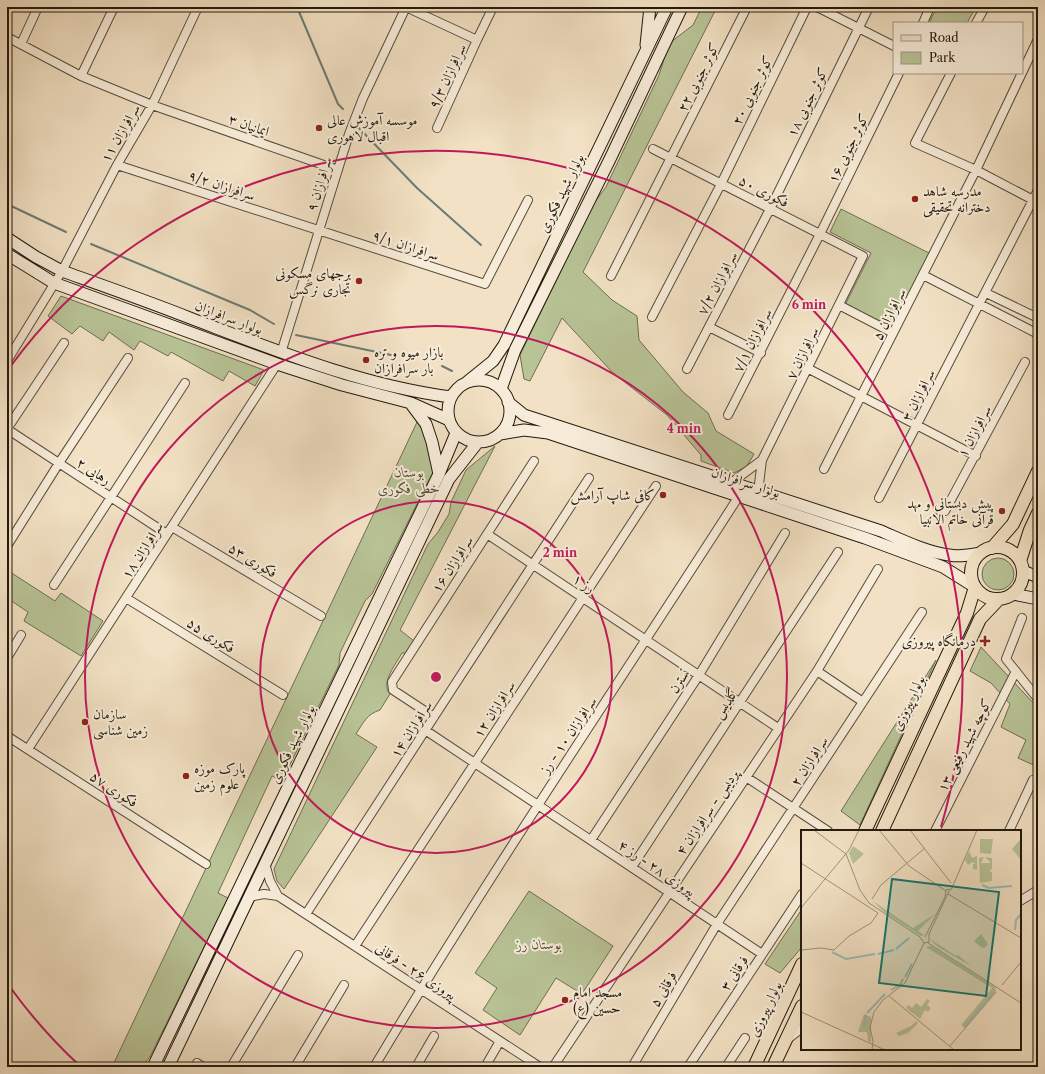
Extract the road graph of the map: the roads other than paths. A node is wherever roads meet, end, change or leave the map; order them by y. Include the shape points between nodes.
1 (38, 7) edge
2 (114, 7) edge
3 (198, 7) edge
4 (406, 7) edge
5 (493, 7) edge
6 (650, 7) edge
7 (667, 7) edge
8 (682, 7) edge
9 (747, 7) edge
10 (807, 7) edge
11 (817, 7) edge
12 (869, 7) edge
13 (930, 7) edge
14 (985, 7) edge
15 (923, 22) edge
16 (977, 22) edge
17 (857, 28) junction
18 (7, 37) edge
19 (1038, 39) edge
20 (477, 40) junction
21 (21, 44) junction
22 (893, 46) edge
23 (645, 56) junction
24 (1023, 71) edge
25 (899, 74) edge
26 (949, 74) edge
27 (1021, 74) edge
28 (81, 76) junction
29 (152, 105) junction
30 (437, 128) dead end
31 (653, 149) dead end
32 (671, 158) junction
33 (117, 165) junction
34 (338, 170) junction
35 (976, 170) junction
36 (721, 184) junction
37 (1038, 190) edge
38 (528, 200) dead end
39 (1036, 202) edge
40 (770, 209) junction
41 (319, 230) junction
42 (820, 234) junction
43 (7, 238) edge
44 (7, 254) edge
45 (863, 256) joint
46 (62, 271) junction
47 (923, 275) junction
48 (611, 276) dead end
49 (54, 282) junction
50 (986, 293) junction
51 (980, 304) junction
52 (840, 305) junction
53 (652, 317) dead end
54 (1038, 318) edge
55 (709, 327) junction
56 (894, 333) junction
57 (1038, 334) edge
58 (64, 343) dead end
59 (281, 353) junction
60 (761, 353) junction
61 (128, 358) dead end
62 (7, 361) edge
63 (1025, 362) dead end
64 (277, 364) junction
65 (687, 369) dead end
66 (809, 369) junction
67 (467, 382) junction
68 (185, 383) dead end
69 (501, 389) junction
70 (450, 397) junction
71 (862, 397) junction
72 (508, 402) junction
73 (411, 403) junction
74 (728, 415) dead end
75 (448, 420) junction
76 (917, 426) junction
77 (7, 429) edge
78 (456, 433) junction
79 (500, 434) junction
80 (478, 442) junction
81 (976, 456) junction
82 (762, 460) junction
83 (534, 461) dead end
84 (59, 463) junction
85 (824, 469) dead end
86 (1038, 471) edge
87 (439, 474) junction
88 (589, 478) dead end
89 (731, 483) junction
90 (656, 486) dead end
91 (758, 492) junction
92 (740, 496) junction
93 (110, 497) junction
94 (879, 498) dead end
95 (945, 511) dead end
96 (1038, 513) edge
97 (170, 530) junction
98 (785, 533) dead end
99 (487, 534) junction
100 (7, 546) edge
101 (992, 548) junction
102 (838, 552) dead end
103 (981, 553) junction
104 (533, 564) junction
105 (1021, 566) junction
106 (878, 569) dead end
107 (1038, 577) edge
108 (54, 585) dead end
109 (975, 587) junction
110 (1013, 594) junction
111 (583, 597) junction
112 (126, 598) junction
113 (1038, 599) edge
114 (998, 600) junction
115 (922, 612) dead end
116 (321, 616) dead end
117 (1022, 618) dead end
118 (21, 635) dead end
119 (647, 640) junction
120 (7, 658) edge
121 (817, 670) junction
122 (1016, 671) junction
123 (699, 675) junction
124 (283, 695) dead end
125 (1038, 700) edge
126 (741, 702) junction
127 (863, 702) junction
128 (434, 717) junction
129 (778, 728) junction
130 (426, 730) junction
131 (7, 736) edge
132 (28, 749) junction
133 (475, 763) junction
134 (746, 777) junction
135 (1033, 780) dead end
136 (537, 805) junction
137 (794, 808) junction
138 (827, 830) edge
139 (865, 830) edge
140 (882, 830) edge
141 (936, 830) edge
142 (1009, 830) edge
143 (591, 840) junction
144 (206, 864) dead end
145 (265, 864) junction
146 (632, 867) junction
147 (1038, 890) edge
148 (670, 892) junction
149 (278, 896) junction
150 (801, 896) edge
151 (249, 897) junction
152 (1021, 900) edge
153 (306, 914) junction
154 (717, 924) junction
155 (355, 946) junction
156 (762, 954) junction
157 (298, 955) dead end
158 (801, 966) edge
159 (344, 986) dead end
160 (420, 989) junction
161 (801, 1008) edge
162 (801, 1029) edge
163 (434, 1036) dead end
164 (745, 1038) dead end
165 (786, 1039) junction
166 (500, 1041) junction
167 (152, 1067) edge
168 (168, 1067) edge
169 (231, 1067) edge
170 (296, 1067) edge
171 (374, 1067) edge
172 (416, 1067) edge
173 (485, 1067) edge
174 (540, 1067) edge
175 (553, 1067) edge
176 (632, 1067) edge
177 (688, 1067) edge
178 (726, 1067) edge
179 (754, 1067) edge
180 (773, 1067) edge

1 - 21 street
2 - 28 street
3 - 29 street, سرافرازان ۱۱
4 - 20 street, سرافرازان ۹/۳
4 - 34 street, سرافرازان ۹ via 363,98
5 - 20 street
6 - 23 main road
7 - 23 main road, بولوار شهید فکوری
8 - 69 main road, بولوار شهید فکوری via 515,350
9 - 32 street, کوثر جنوبی ۲۲
10 - 36 street, کوثر جنوبی ۲۰
11 - 17 street
12 - 17 street, کوثر جنوبی ۱۸
13 - 15 street
14 - 16 street
17 - 22 street
17 - 40 street, کوثر جنوبی ۱۸
18 - 21 street, ایمانیان ۳
19 - 24 street, سرافرازان ۵
20 - 30 street, سرافرازان ۹/۳
21 - 28 street, ایمانیان ۳
23 - 67 main road, بولوار شهید فکوری via 504,345 493,361
25 - 42 street, کوثر جنوبی ۱۶
26 - 35 street via 914,143
27 - 35 street, سرافرازان ۵
28 - 29 street, ایمانیان ۳
29 - 33 street, سرافرازان ۱۱
29 - 34 street, ایمانیان ۳
31 - 32 street, فکوری ۵۰
32 - 36 street, فکوری ۵۰
32 - 48 street, کوثر جنوبی ۲۲
33 - 41 street, سرافرازان ۹/۲
33 - 46 street, سرافرازان ۱۱
34 - 41 street, سرافرازان ۹
35 - 39 street
35 - 47 street, سرافرازان ۵
36 - 40 street, فکوری ۵۰
36 - 53 street, کوثر جنوبی ۲۰
37 - 39 street, سرافرازان ۳
38 - 41 street, سرافرازان ۹/۱ via 485,284
39 - 50 street, سرافرازان ۳
40 - 42 street, فکوری ۵۰
40 - 55 street, سرافرازان ۷/۲
41 - 59 street, سرافرازان ۹
42 - 45 street, فکوری ۵۰
42 - 60 street, سرافرازان ۷/۱
43 - 46 main road, بولوار سرافرازان
44 - 49 main road, بولوار سرافرازان
45 - 52 street, سرافرازان ۷
46 - 49 street, سرافرازان ۱۱
46 - 59 main road, بولوار سرافرازان
47 - 51 street
47 - 56 street, سرافرازان ۵
49 - 62 street, سرافرازان ۱۱
49 - 64 main road, بولوار سرافرازان
50 - 51 street, سرافرازان ۳
50 - 54 street
51 - 57 street
51 - 76 street, سرافرازان ۳
52 - 56 street
52 - 66 street, سرافرازان ۷
55 - 60 street
55 - 65 street, سرافرازان ۷/۲
56 - 71 street, سرافرازان ۵
58 - 77 street
59 - 70 main road, بولوار سرافرازان via 346,374
60 - 74 street, سرافرازان ۷/۱
61 - 84 street
63 - 81 street, سرافرازان ۱
64 - 73 main road, بولوار سرافرازان
64 - 97 street, سرافرازان ۱۸
66 - 71 street
66 - 82 street, سرافرازان ۷
67 - 69 main road via 491,382
67 - 70 main road via 456,389
68 - 93 street
69 - 72 main road
70 - 75 main road
71 - 76 street
71 - 85 street, سرافرازان ۵
72 - 79 main road via 510,412 507,424
72 - 89 main road, بولوار سرافرازان via 524,415
73 - 75 main road, بولوار سرافرازان
73 - 87 main road via 426,424
75 - 78 main road
76 - 81 street
76 - 94 street, سرافرازان ۳
77 - 84 street, رهایی ۲
78 - 80 main road via 466,440
78 - 87 main road, بولوار شهید فکوری
79 - 80 main road via 490,440
79 - 92 main road, بولوار سرافرازان via 524,430 548,433
80 - 145 main road, بولوار شهید فکوری via 449,479
81 - 95 street, سرافرازان ۱
82 - 89 street
82 - 91 street
83 - 99 street, سرافرازان ۱۶
84 - 93 street, رهایی ۲
84 - 100 street
86 - 101 main road via 1013,524
87 - 167 main road, بولوار شهید فکوری
88 - 104 street, سرافرازان ۱۴
89 - 91 main road, بولوار سرافرازان
90 - 111 street, سرافرازان ۱۲
91 - 103 main road, بولوار سرافرازان via 949,555
92 - 109 main road, بولوار سرافرازان via 943,566
92 - 119 street, سرافرازان ۱۰ - رز
93 - 97 street, رهایی ۲
93 - 108 street
96 - 105 main road via 1030,530
97 - 112 street, سرافرازان ۱۸
97 - 116 street, فکوری ۵۳
98 - 123 street, نسترن
99 - 104 street, رز ۱
99 - 128 street, سرافرازان ۱۶ via 392,682 393,690
101 - 103 main road
101 - 105 main road via 1008,550
102 - 126 street, گلدیس
103 - 109 main road via 972,565
104 - 111 street, رز ۱
104 - 128 street, سرافرازان ۱۴
105 - 107 main road
105 - 110 main road via 1021,584
106 - 121 street, پردیس - سرافرازان ۴
109 - 114 main road via 985,596
109 - 139 main road, بولوار پیروزی via 967,613
110 - 113 main road
110 - 114 main road
111 - 119 street, رز ۱
111 - 133 street, سرافرازان ۱۲
112 - 124 street, فکوری ۵۵
112 - 132 street, سرافرازان ۱۸
114 - 140 main road via 980,619
115 - 127 street, سرافرازان ۲
117 - 122 street via 1006,659
118 - 120 street
119 - 123 street, رز ۱
119 - 136 street, سرافرازان ۱۰ - رز
121 - 127 street
121 - 129 street, پردیس - سرافرازان ۴
122 - 125 street
122 - 141 street, کوچه شهید رفیعی ۱۳
123 - 126 street, رز ۱
123 - 143 street, نسترن
126 - 129 street, رز ۱
126 - 146 street, گلدیس
127 - 137 street, سرافرازان ۲
128 - 130 street, سرافرازان ۱۴
129 - 134 street, پردیس - سرافرازان ۴
130 - 133 street, پیروزی ۲۸ - رز ۴
130 - 153 street, سرافرازان ۱۴
131 - 132 street, فکوری ۵۷
132 - 144 street, فکوری ۵۷
133 - 136 street, پیروزی ۲۸ - رز ۴
133 - 155 street, سرافرازان ۱۲
134 - 137 street
134 - 148 street, پردیس - سرافرازان ۴
135 - 142 street
136 - 143 street, پیروزی ۲۸ - رز ۴
136 - 160 street, سرافرازان ۱۰ - رز
137 - 138 street
137 - 154 street, سرافرازان ۲
143 - 146 street, پیروزی ۲۸ - رز ۴
145 - 149 street
145 - 151 main road, بولوار شهید فکوری
146 - 148 street, پیروزی ۲۸ - رز ۴
147 - 152 street
148 - 154 street, پیروزی ۲۸ - رز ۴
148 - 175 street, پردیس - سرافرازان ۴
149 - 151 street via 264,894
149 - 153 street, پیروزی ۲۶ - فرقانی
150 - 156 street, فرقانی ۳
151 - 168 main road, بولوار شهید فکوری
153 - 155 street, پیروزی ۲۶ - فرقانی
154 - 156 street, پیروزی ۲۸ - رز ۴
154 - 176 street, فرقانی ۵
155 - 160 street, پیروزی ۲۶ - فرقانی
156 - 177 street, فرقانی ۳
157 - 169 street
158 - 179 main road, بولوار پیروزی
159 - 170 street
160 - 166 street, پیروزی ۲۶ - فرقانی
160 - 171 street, سرافرازان ۱۰ - رز
161 - 165 main road
162 - 165 street
163 - 172 street
164 - 178 street
165 - 180 main road
166 - 173 street
166 - 174 street, پیروزی ۲۶ - فرقانی

